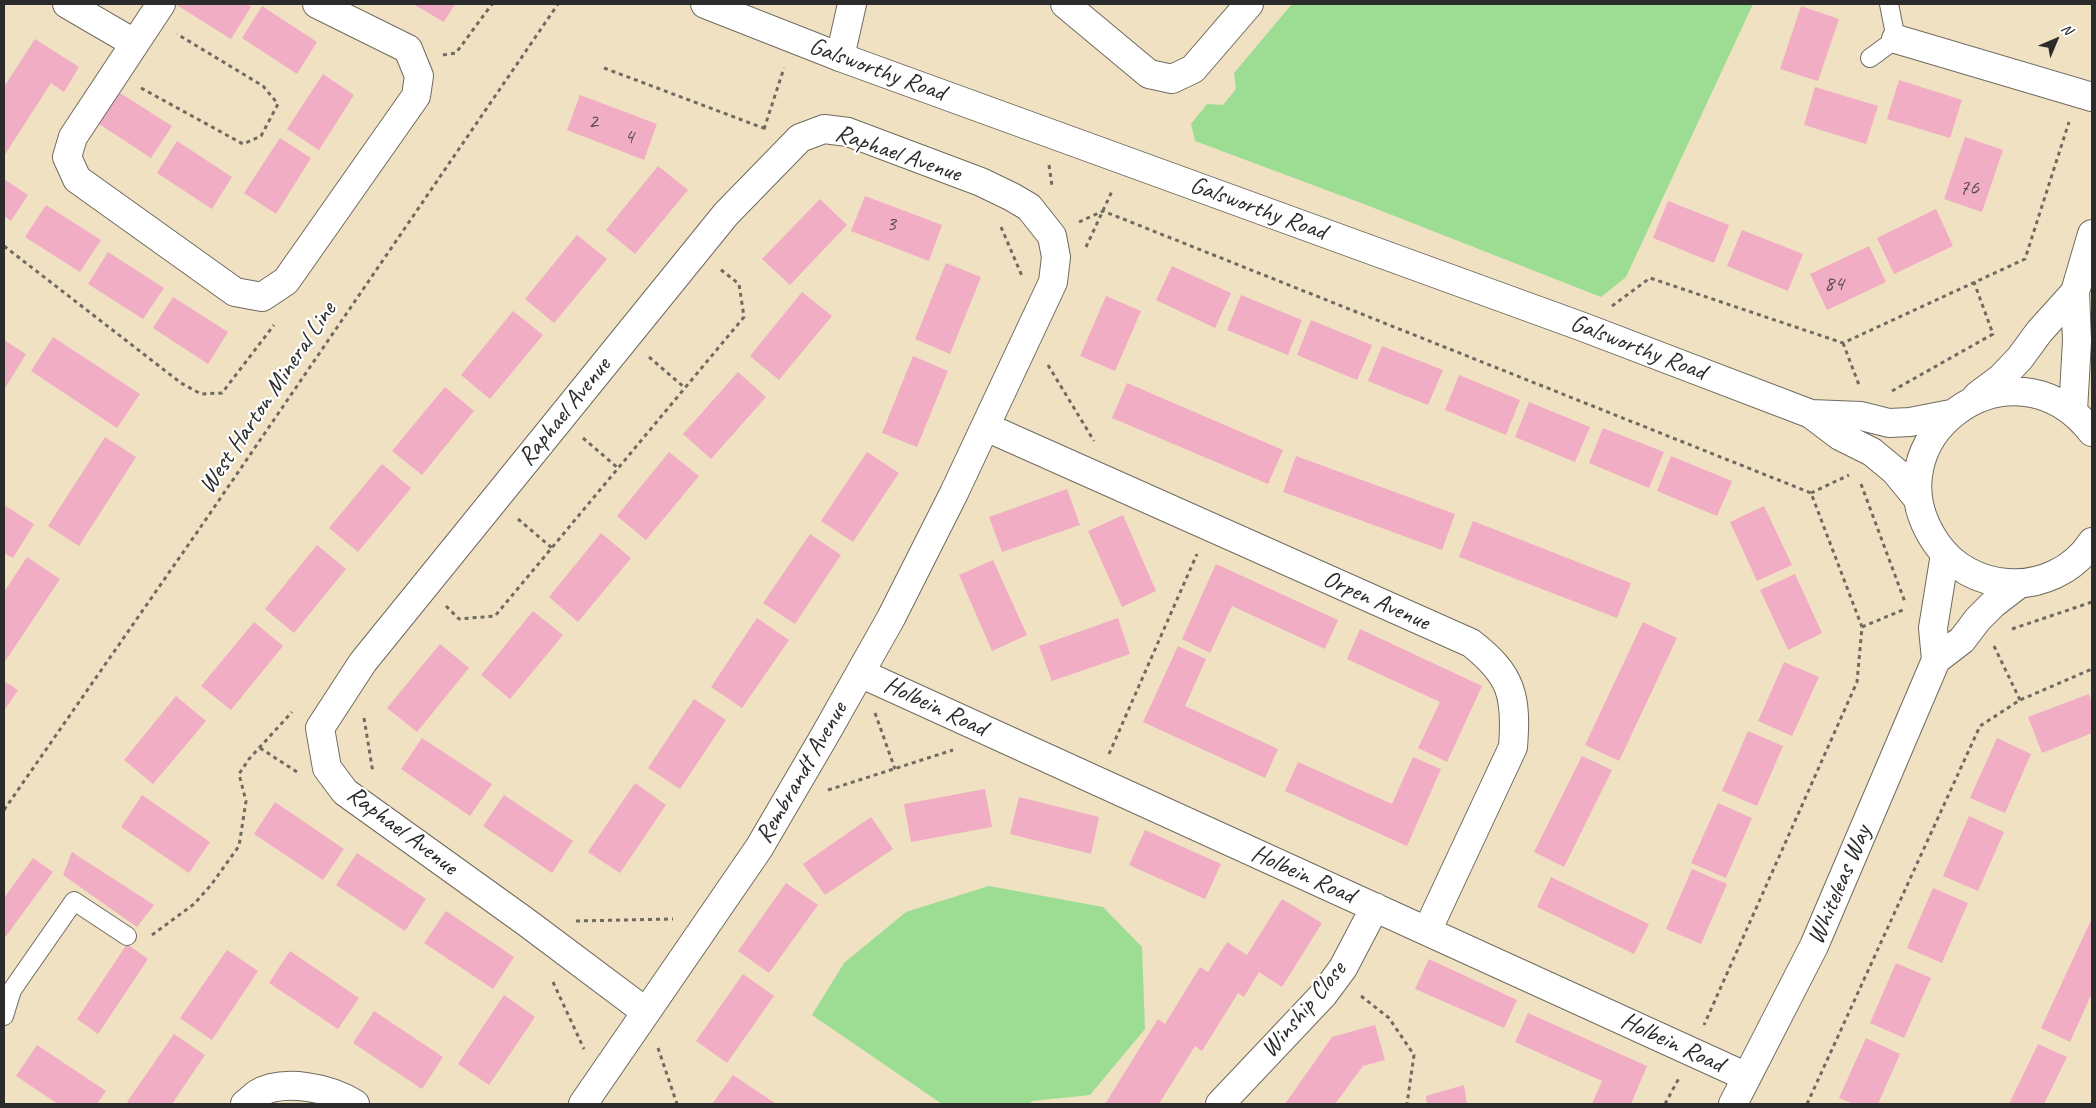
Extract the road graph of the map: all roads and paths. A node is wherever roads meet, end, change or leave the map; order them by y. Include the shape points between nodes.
1 (66, 4) edge
2 (318, 4) edge
3 (492, 4) edge
4 (558, 4) edge
5 (705, 4) edge
6 (852, 4) edge
7 (1065, 4) edge
8 (1249, 4) edge
9 (1889, 4) edge
10 (156, 11) edge
11 (793, 39) junction
12 (1896, 39) junction
13 (134, 43) junction
14 (840, 57) junction
15 (1870, 58) dead end
16 (412, 60) junction
17 (604, 68) dead end
18 (114, 74) junction
19 (2085, 95) edge
20 (764, 129) junction
21 (761, 137) dead end
22 (800, 138) junction
23 (1125, 161) junction
24 (1103, 211) junction
25 (2092, 234) edge
26 (4, 246) edge
27 (697, 250) junction
28 (1084, 251) dead end
29 (286, 281) junction
30 (1974, 282) junction
31 (2075, 292) junction
32 (1583, 327) junction
33 (1030, 334) junction
34 (626, 338) junction
35 (1843, 343) junction
36 (685, 388) junction
37 (1860, 388) dead end
38 (1891, 392) dead end
39 (1962, 407) junction
40 (2073, 412) junction
41 (1811, 414) junction
42 (560, 418) junction
43 (987, 424) junction
44 (2092, 432) edge
45 (1097, 445) dead end
46 (618, 468) junction
47 (1856, 472) dead end
48 (1860, 481) dead end
49 (1811, 493) junction
50 (495, 499) junction
51 (1918, 499) junction
52 (1210, 526) junction
53 (2092, 542) edge
54 (552, 548) junction
55 (1944, 554) junction
56 (2019, 584) junction
57 (425, 585) junction
58 (2092, 602) edge
59 (1862, 627) junction
60 (2008, 631) dead end
61 (1991, 639) dead end
62 (1936, 660) junction
63 (2092, 669) edge
64 (356, 672) junction
65 (860, 673) junction
66 (2020, 700) junction
67 (296, 708) dead end
68 (998, 736) junction
69 (895, 769) junction
70 (1097, 781) junction
71 (785, 804) junction
72 (4, 810) edge
73 (381, 818) junction
74 (1375, 908) junction
75 (1427, 931) junction
76 (127, 936) joint
77 (1337, 977) junction
78 (646, 1012) junction
79 (4, 1016) edge
80 (1692, 1052) junction
81 (1747, 1077) junction
82 (245, 1104) edge
83 (355, 1104) edge
84 (583, 1104) edge
85 (677, 1104) edge
86 (1220, 1104) edge
87 (1407, 1104) edge
88 (1665, 1104) edge
89 (1733, 1104) edge
90 (1807, 1104) edge

1 - 13 street
2 - 16 street via 408,49
3 - 16 path via 456,53
4 - 72 path, West Harton Mineral Line
5 - 11 street, Galsworthy Road
6 - 14 street
7 - 8 street via 1149,74 1172,79 1193,68
9 - 12 lane
10 - 13 street
10 - 18 path via 263,86 278,104 261,136 244,144
11 - 14 street, Galsworthy Road
11 - 20 path
12 - 15 lane
12 - 19 street
13 - 18 street
14 - 23 street, Galsworthy Road
16 - 29 street via 419,76 416,96
17 - 20 path
18 - 29 street via 73,137 67,157 77,179 235,292 262,296
19 - 30 path via 2025,259
20 - 21 path
20 - 22 path
22 - 27 street, Raphael Avenue via 726,214
22 - 33 street, Raphael Avenue via 824,129 848,132 981,182 1029,207 1052,236 1056,257 1053,282
23 - 24 path
23 - 32 street, Galsworthy Road
24 - 28 path
24 - 49 path
25 - 31 street
26 - 29 path via 181,383 201,394 222,393 240,371 283,313
27 - 34 street, Raphael Avenue
27 - 36 path via 739,284 744,317
30 - 35 path
30 - 38 path via 1994,334
31 - 39 street via 2001,378
31 - 40 street
32 - 35 path via 1650,278
32 - 41 street, Galsworthy Road
33 - 43 street, Raphael Avenue
33 - 45 path
34 - 36 path
34 - 42 street, Raphael Avenue
35 - 37 path
36 - 46 path
39 - 40 street, Galsworthy Road via 1998,392 2025,391 2050,398
39 - 41 street, Galsworthy Road via 1910,422 1889,423 1861,416
39 - 51 street via 1931,438 1919,467
40 - 44 street, Galsworthy Road
41 - 51 street, Galsworthy Road via 1896,471
42 - 46 path
42 - 50 street, Raphael Avenue
43 - 52 street, Orpen Avenue
43 - 65 street, Rembrandt Avenue via 891,618
46 - 54 path
47 - 49 path
48 - 59 path via 1907,608
49 - 59 path
50 - 54 path
50 - 57 street, Raphael Avenue
51 - 55 street via 1926,529
52 - 70 path
52 - 75 street, Orpen Avenue via 1471,643 1503,674 1511,693 1515,718 1513,747
53 - 56 street via 2068,568 2044,579
54 - 57 path via 495,616 459,619
55 - 56 street via 1970,573 1994,582
55 - 62 street, Whiteleas Way via 1933,628
56 - 62 street, Whiteleas Way via 1993,604 1962,640
57 - 64 street, Raphael Avenue
58 - 60 path
59 - 80 path via 1857,682
61 - 66 path
62 - 81 street, Whiteleas Way via 1814,946
63 - 66 path
64 - 73 path
64 - 73 street, Raphael Avenue via 320,728 327,768 345,792
65 - 68 street, Holbein Road
65 - 69 path
65 - 71 street, Rembrandt Avenue
66 - 90 path via 1980,726
67 - 76 path via 238,774 246,801 239,846 212,885 194,904 148,938
68 - 69 path
68 - 70 street, Holbein Road
69 - 71 path
70 - 74 street, Holbein Road
71 - 78 street, Rembrandt Avenue via 760,848
73 - 78 street, Raphael Avenue
74 - 75 street, Holbein Road
74 - 77 street, Winship Close
75 - 80 street, Holbein Road
76 - 79 lane via 74,901 12,990
77 - 86 street, Winship Close
77 - 87 path via 1389,1018 1414,1055
78 - 84 street, Rembrandt Avenue
78 - 85 path
80 - 81 street, Holbein Road
80 - 88 path
81 - 89 street, Whiteleas Way
82 - 83 street via 258,1093 286,1085 317,1088

